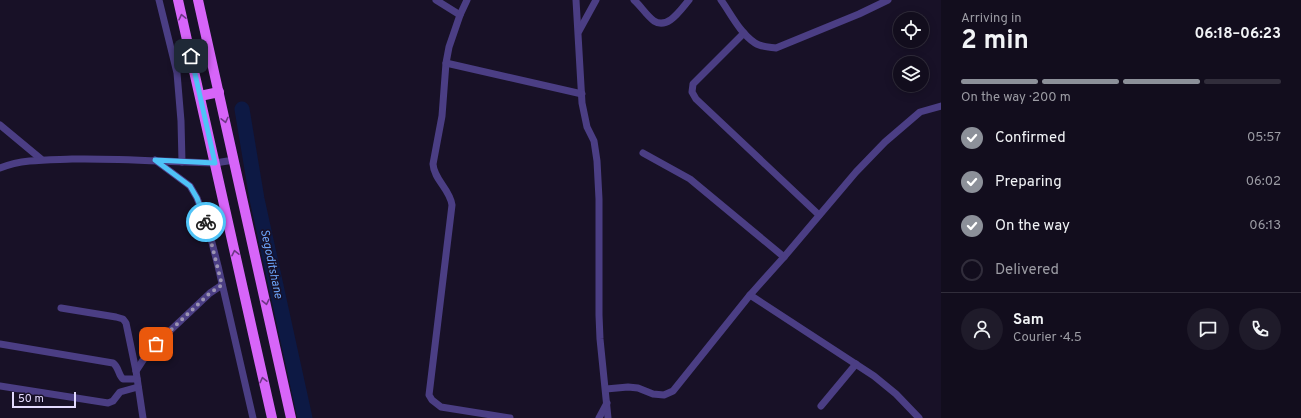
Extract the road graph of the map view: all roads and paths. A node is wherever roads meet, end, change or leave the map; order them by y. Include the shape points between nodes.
1 (159, 0) edge
2 (178, 0) edge
3 (198, 0) edge
4 (436, 0) edge
5 (467, 0) edge
6 (576, 0) edge
7 (596, 0) edge
8 (634, 0) edge
9 (689, 0) edge
10 (721, 0) edge
11 (888, 0) edge
12 (460, 15) junction
13 (578, 32) junction
14 (744, 33) junction
15 (446, 63) junction
16 (219, 92) junction
17 (582, 94) junction
18 (200, 96) junction
19 (941, 106) edge
20 (0, 125) edge
21 (643, 153) dead end
22 (41, 159) junction
23 (155, 160) junction
24 (234, 160) junction
25 (182, 162) junction
26 (215, 163) junction
27 (0, 168) edge
28 (819, 215) junction
29 (784, 258) junction
30 (222, 285) junction
31 (750, 295) junction
32 (61, 308) dead end
33 (0, 344) edge
34 (856, 364) junction
35 (136, 371) junction
36 (137, 379) junction
37 (0, 386) edge
38 (138, 387) junction
39 (606, 390) junction
40 (607, 403) junction
41 (821, 406) dead end
42 (916, 417) edge
43 (143, 418) edge
44 (253, 418) edge
45 (272, 418) edge
46 (291, 418) edge
47 (510, 418) edge
48 (599, 418) edge
49 (608, 418) edge

1 - 25 street via 177,73
18 -> 2 main road
3 - 16 main road
4 - 12 street
5 - 12 street
6 - 13 street
7 - 13 street
8 - 9 street via 654,20 661,23 670,21
10 - 14 street
11 - 14 street via 776,48 755,43
12 - 15 street
13 - 17 street
14 - 28 street via 693,84 692,92 696,99
15 - 17 street
15 - 47 street via 444,102 433,171 451,199 452,205 430,395 441,407
16 - 18 main road
16 -> 24 main road
17 - 39 street via 585,119 594,141 598,161 599,321
18 - 26 main road
19 - 28 street via 920,112 885,142
20 - 22 street
21 - 29 street via 690,179
22 - 23 street
22 - 27 street
23 - 25 street
23 - 30 street via 193,190 208,227
24 - 26 street
24 -> 46 main road
25 - 26 street
45 -> 26 main road
28 - 29 street
29 - 31 street
30 - 35 street via 210,293 156,344
30 - 44 street
31 - 34 street
31 - 39 street via 674,391 664,395 628,387
32 - 35 street via 123,319
33 - 36 street via 113,363 123,379
34 - 41 street
34 - 42 street via 896,394
35 - 36 street
36 - 38 street
37 - 38 street via 108,403 120,392
38 - 43 street
39 - 40 street
40 - 48 street
40 - 49 street

